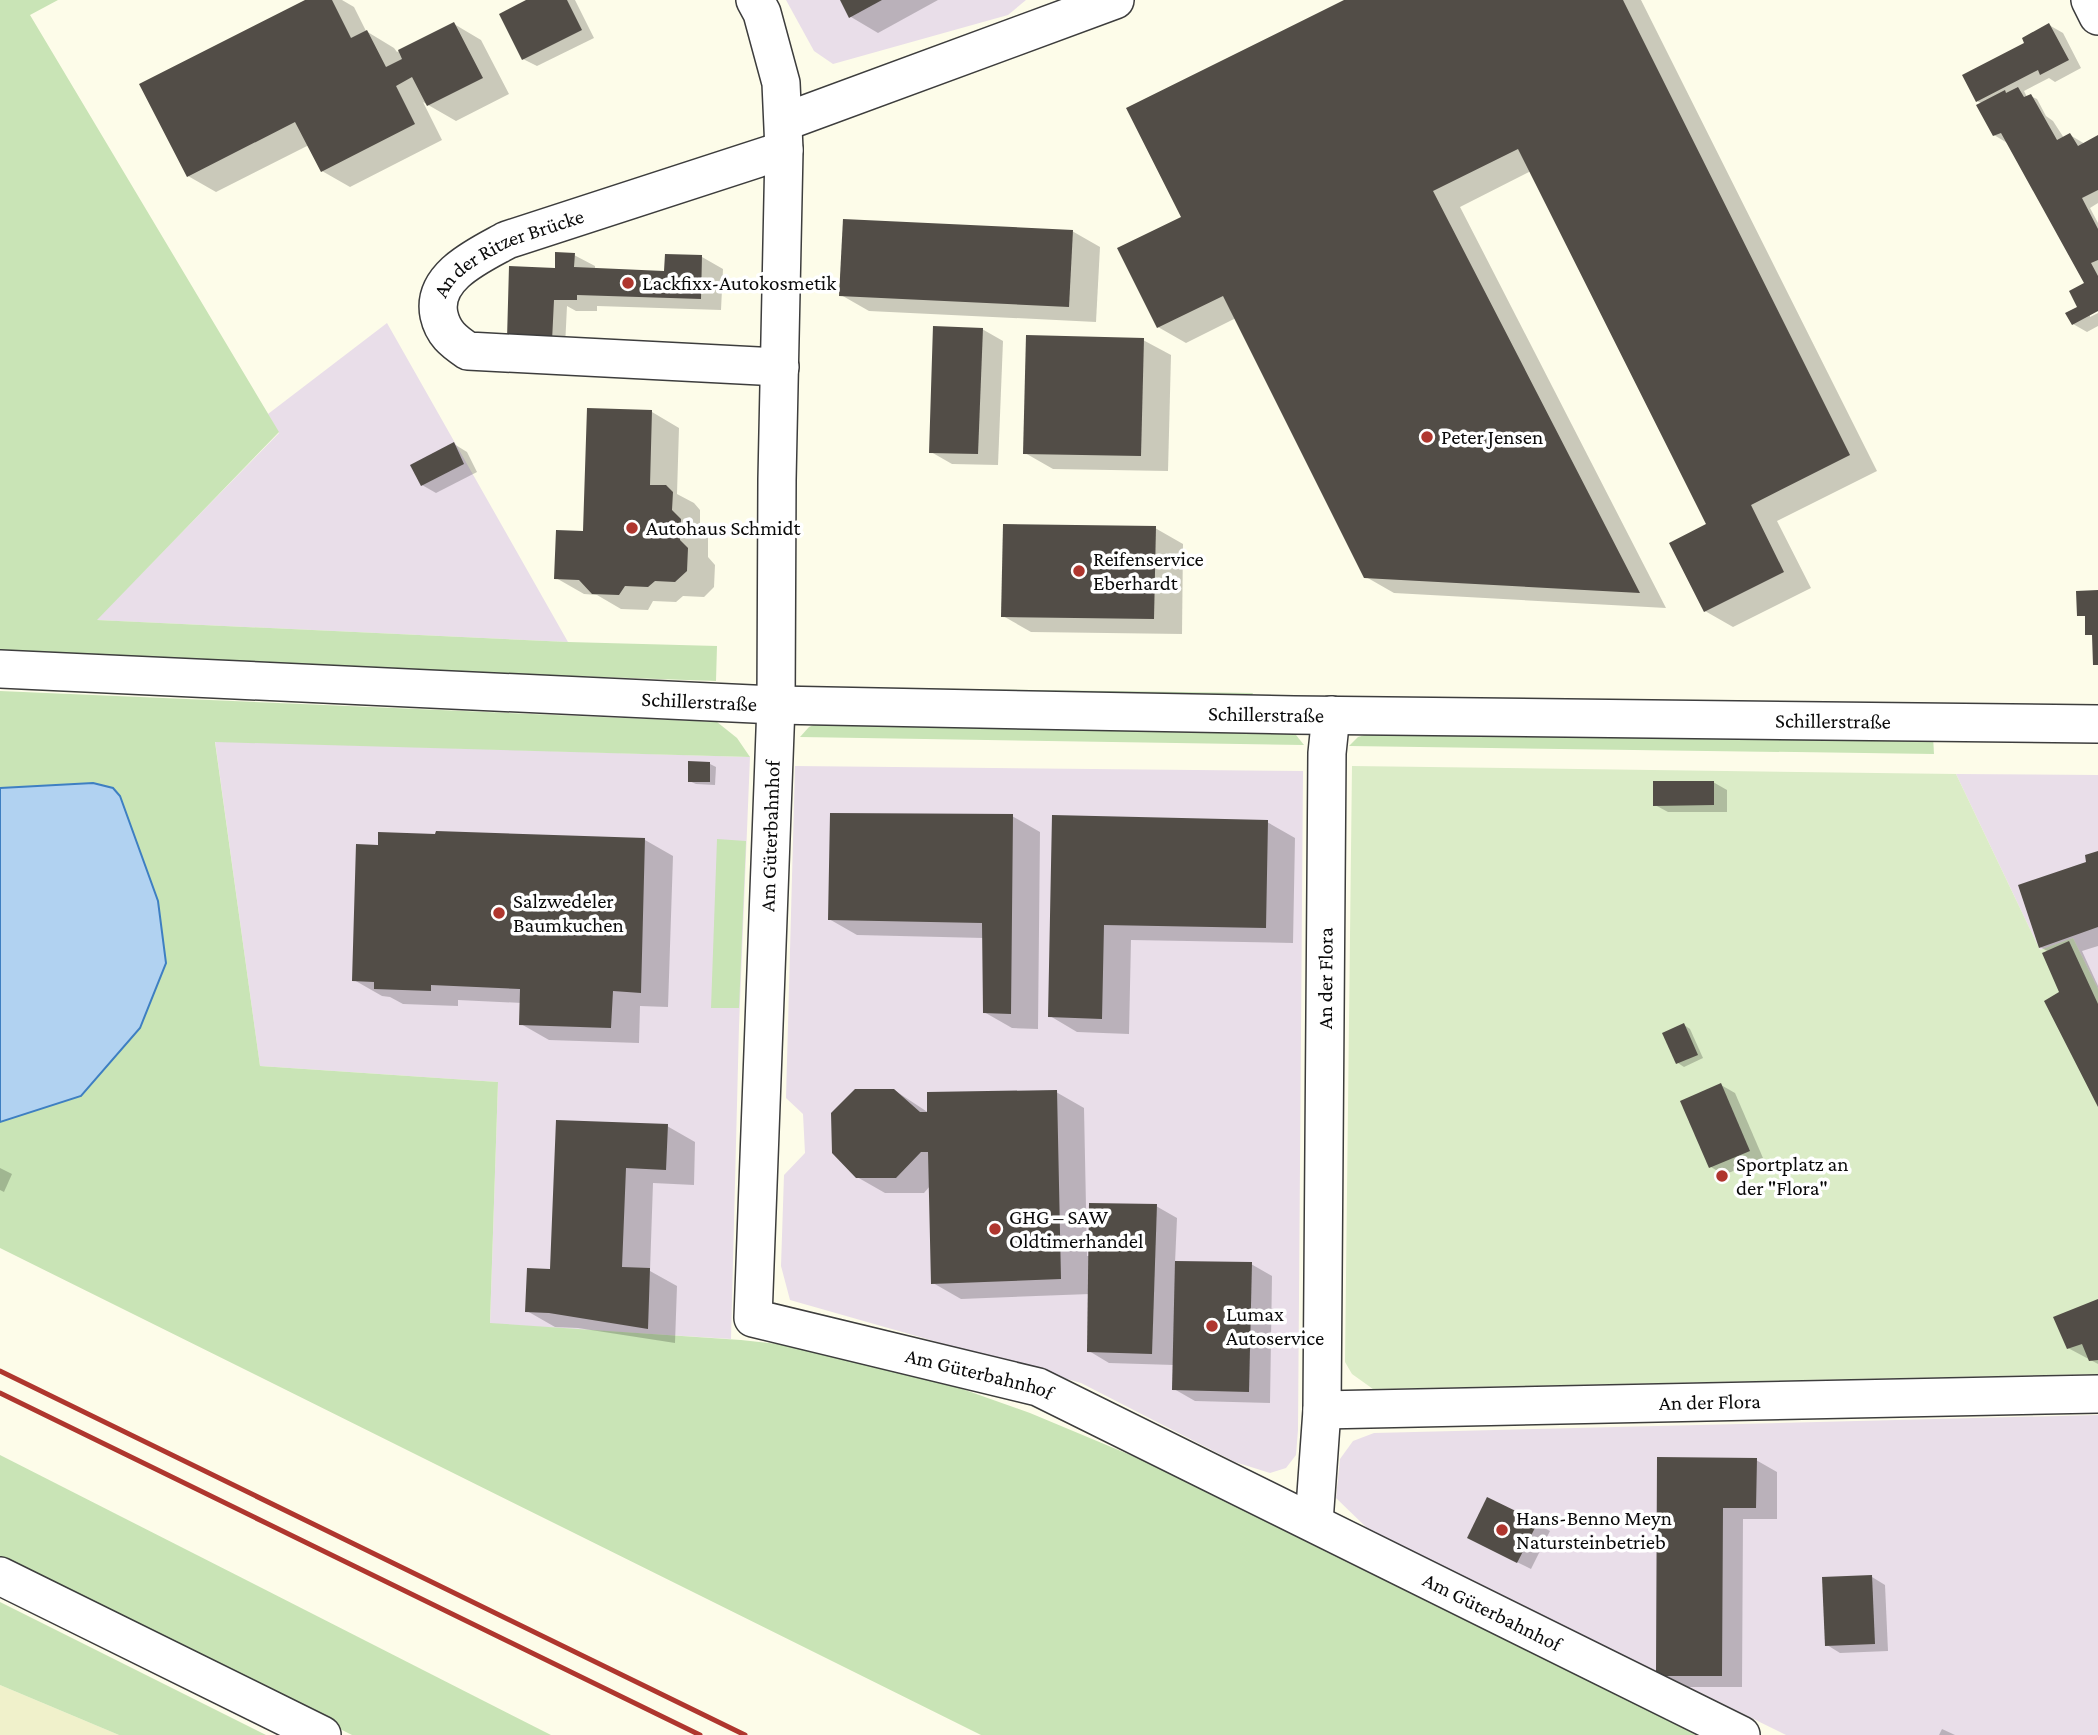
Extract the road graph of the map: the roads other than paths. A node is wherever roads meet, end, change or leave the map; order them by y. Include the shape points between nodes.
1 (755, 0) edge
2 (1115, 0) edge
3 (2090, 0) edge
4 (2098, 16) edge
5 (784, 136) junction
6 (780, 367) junction
7 (0, 669) edge
8 (776, 705) junction
9 (1331, 715) junction
10 (2098, 724) edge
11 (2098, 1394) edge
12 (1322, 1410) junction
13 (1314, 1522) junction
14 (0, 1576) edge
15 (322, 1735) edge
16 (1741, 1735) edge

1 - 5 street via 781,83
2 - 5 street, An der Ritzer Brücke
3 - 4 street
5 - 6 street
5 - 6 street, An der Ritzer Brücke via 507,240 466,263 442,288 438,307 442,326 452,341 468,351
6 - 8 street
7 - 8 street, Schillerstraße
8 - 9 street, Schillerstraße
8 - 13 street, Am Güterbahnhof via 753,1318 1038,1387
9 - 10 street, Schillerstraße
9 - 12 street, An der Flora via 1327,753
11 - 12 street, An der Flora
12 - 13 street, An der Flora
13 - 16 street, Am Güterbahnhof
14 - 15 street

